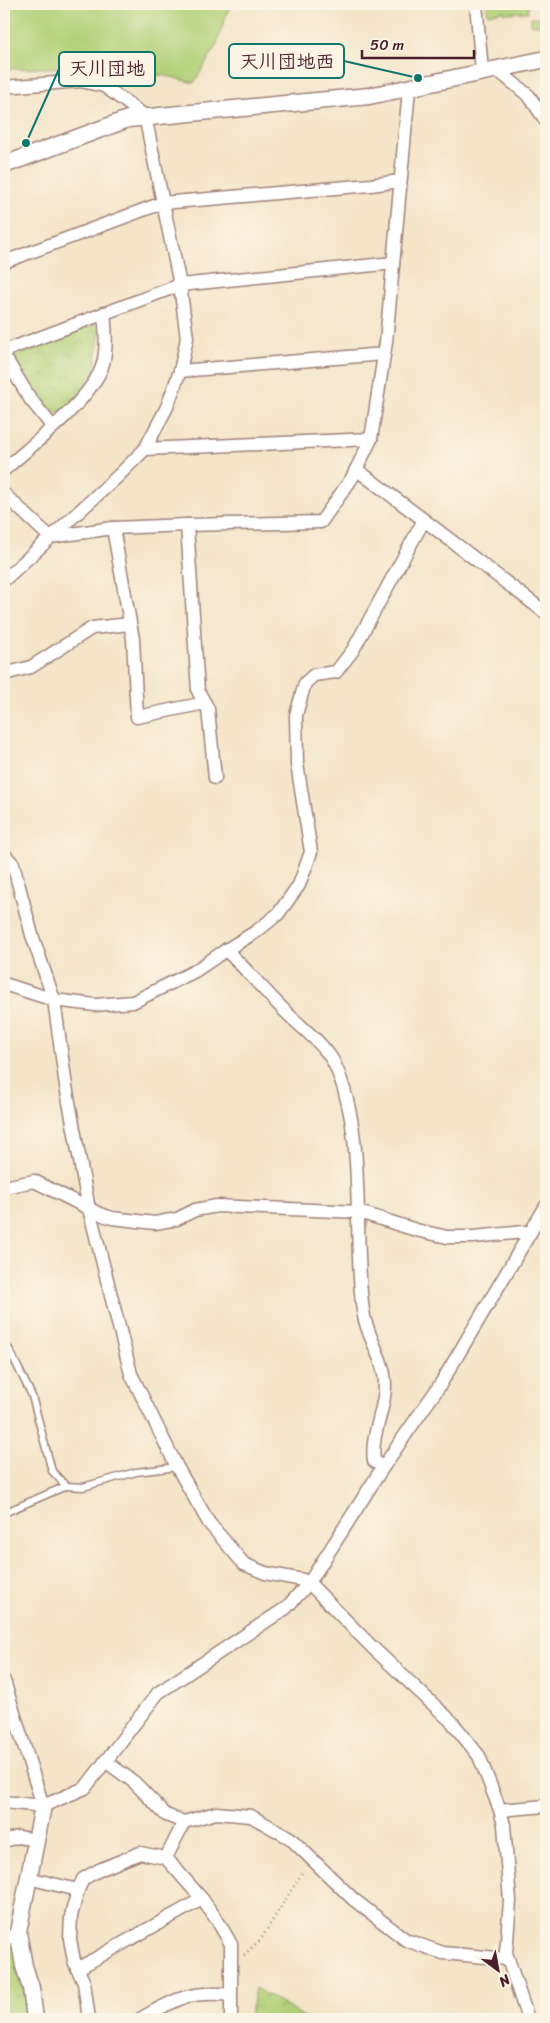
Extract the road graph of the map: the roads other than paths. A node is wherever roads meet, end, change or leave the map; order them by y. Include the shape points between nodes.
1 (476, 4) edge
2 (546, 59) edge
3 (489, 70) junction
4 (4, 87) edge
5 (409, 89) junction
6 (145, 116) junction
7 (546, 121) edge
8 (4, 165) edge
9 (400, 181) junction
10 (162, 203) junction
11 (4, 262) edge
12 (393, 263) junction
13 (180, 285) junction
14 (104, 314) junction
15 (4, 352) edge
16 (384, 354) junction
17 (4, 356) edge
18 (180, 370) junction
19 (52, 426) junction
20 (371, 439) junction
21 (145, 449) junction
22 (356, 469) junction
23 (4, 470) edge
24 (4, 494) edge
25 (424, 520) junction
26 (187, 524) junction
27 (113, 528) junction
28 (50, 537) junction
29 (4, 580) edge
30 (546, 612) edge
31 (130, 624) junction
32 (4, 674) edge
33 (205, 703) junction
34 (215, 778) dead end
35 (4, 854) edge
36 (226, 950) junction
37 (4, 984) edge
38 (54, 1000) junction
39 (4, 1187) edge
40 (546, 1206) edge
41 (89, 1208) junction
42 (359, 1212) junction
43 (530, 1233) junction
44 (4, 1350) edge
45 (177, 1467) junction
46 (383, 1467) junction
47 (66, 1486) junction
48 (4, 1513) edge
49 (308, 1583) junction
50 (4, 1681) edge
51 (105, 1761) junction
52 (4, 1802) edge
53 (43, 1806) junction
54 (546, 1806) edge
55 (500, 1810) junction
56 (184, 1822) junction
57 (36, 1840) junction
58 (4, 1842) edge
59 (166, 1858) junction
60 (28, 1878) junction
61 (78, 1890) junction
62 (202, 1899) junction
63 (18, 1932) junction
64 (4, 1941) edge
65 (507, 1959) junction
66 (78, 1969) junction
67 (230, 1995) junction
68 (35, 2019) edge
69 (89, 2019) edge
70 (140, 2019) edge
71 (232, 2019) edge
72 (528, 2019) edge

1 - 3 street
2 - 3 street
3 - 5 street
3 - 7 street via 529,96
4 - 6 street via 81,81 104,86
5 - 6 street via 369,96
5 - 9 street
6 - 8 street via 128,119
6 - 10 street
9 - 10 street
9 - 12 street
10 - 11 street
10 - 13 street
12 - 13 street
12 - 16 street
13 - 14 street
13 - 18 street via 187,338
14 - 15 street
14 - 19 street via 107,341 100,373 79,401
16 - 18 street
16 - 20 street
17 - 19 street via 31,400
18 - 21 street via 167,407
19 - 23 street
20 - 21 street
20 - 22 street
21 - 28 street
22 - 25 street
22 - 26 street via 321,522
24 - 28 street
25 - 30 street
25 - 36 street via 353,650 336,672 314,675 305,683 296,715 297,764 311,852 300,885 278,914
26 - 27 street
26 - 33 street via 198,692
27 - 28 street
27 - 31 street
28 - 29 street
31 - 32 street via 92,628 31,667
31 - 33 street via 137,717
33 - 34 street
35 - 38 street via 13,864
36 - 38 street via 195,971 133,1002 95,1005
36 - 42 street via 334,1063 352,1126
37 - 38 street
38 - 41 street
39 - 41 street via 34,1181
40 - 43 street
41 - 42 street via 112,1218 155,1223 177,1220 195,1210 217,1206
41 - 45 street via 131,1374
42 - 43 street via 447,1237
42 - 46 street via 358,1250 363,1313 385,1382 372,1449 374,1461
43 - 46 street via 440,1385
44 - 47 lane via 9,1349 32,1396 52,1471
45 - 47 lane via 136,1472 83,1487
45 - 49 street via 209,1523 244,1564 265,1573
46 - 49 street
47 - 48 lane
49 - 51 street via 286,1608 158,1693
49 - 55 street via 452,1722 479,1756
50 - 53 street
51 - 53 street via 85,1788
51 - 56 street via 134,1782 166,1816
52 - 53 street
53 - 57 street
54 - 55 street
55 - 65 street via 510,1901
56 - 59 street
56 - 65 street via 216,1813 251,1816 290,1838 353,1899 406,1940 443,1953
57 - 58 street via 18,1837
57 - 60 street
59 - 61 street via 140,1853 83,1879
59 - 62 street
60 - 61 street
60 - 63 street
61 - 66 street via 71,1916 70,1939
62 - 66 street
62 - 67 street via 231,1944
63 - 64 street
63 - 68 street
65 - 72 street
66 - 69 street via 84,1984
67 - 70 street via 209,1992 181,1997
67 - 71 street

